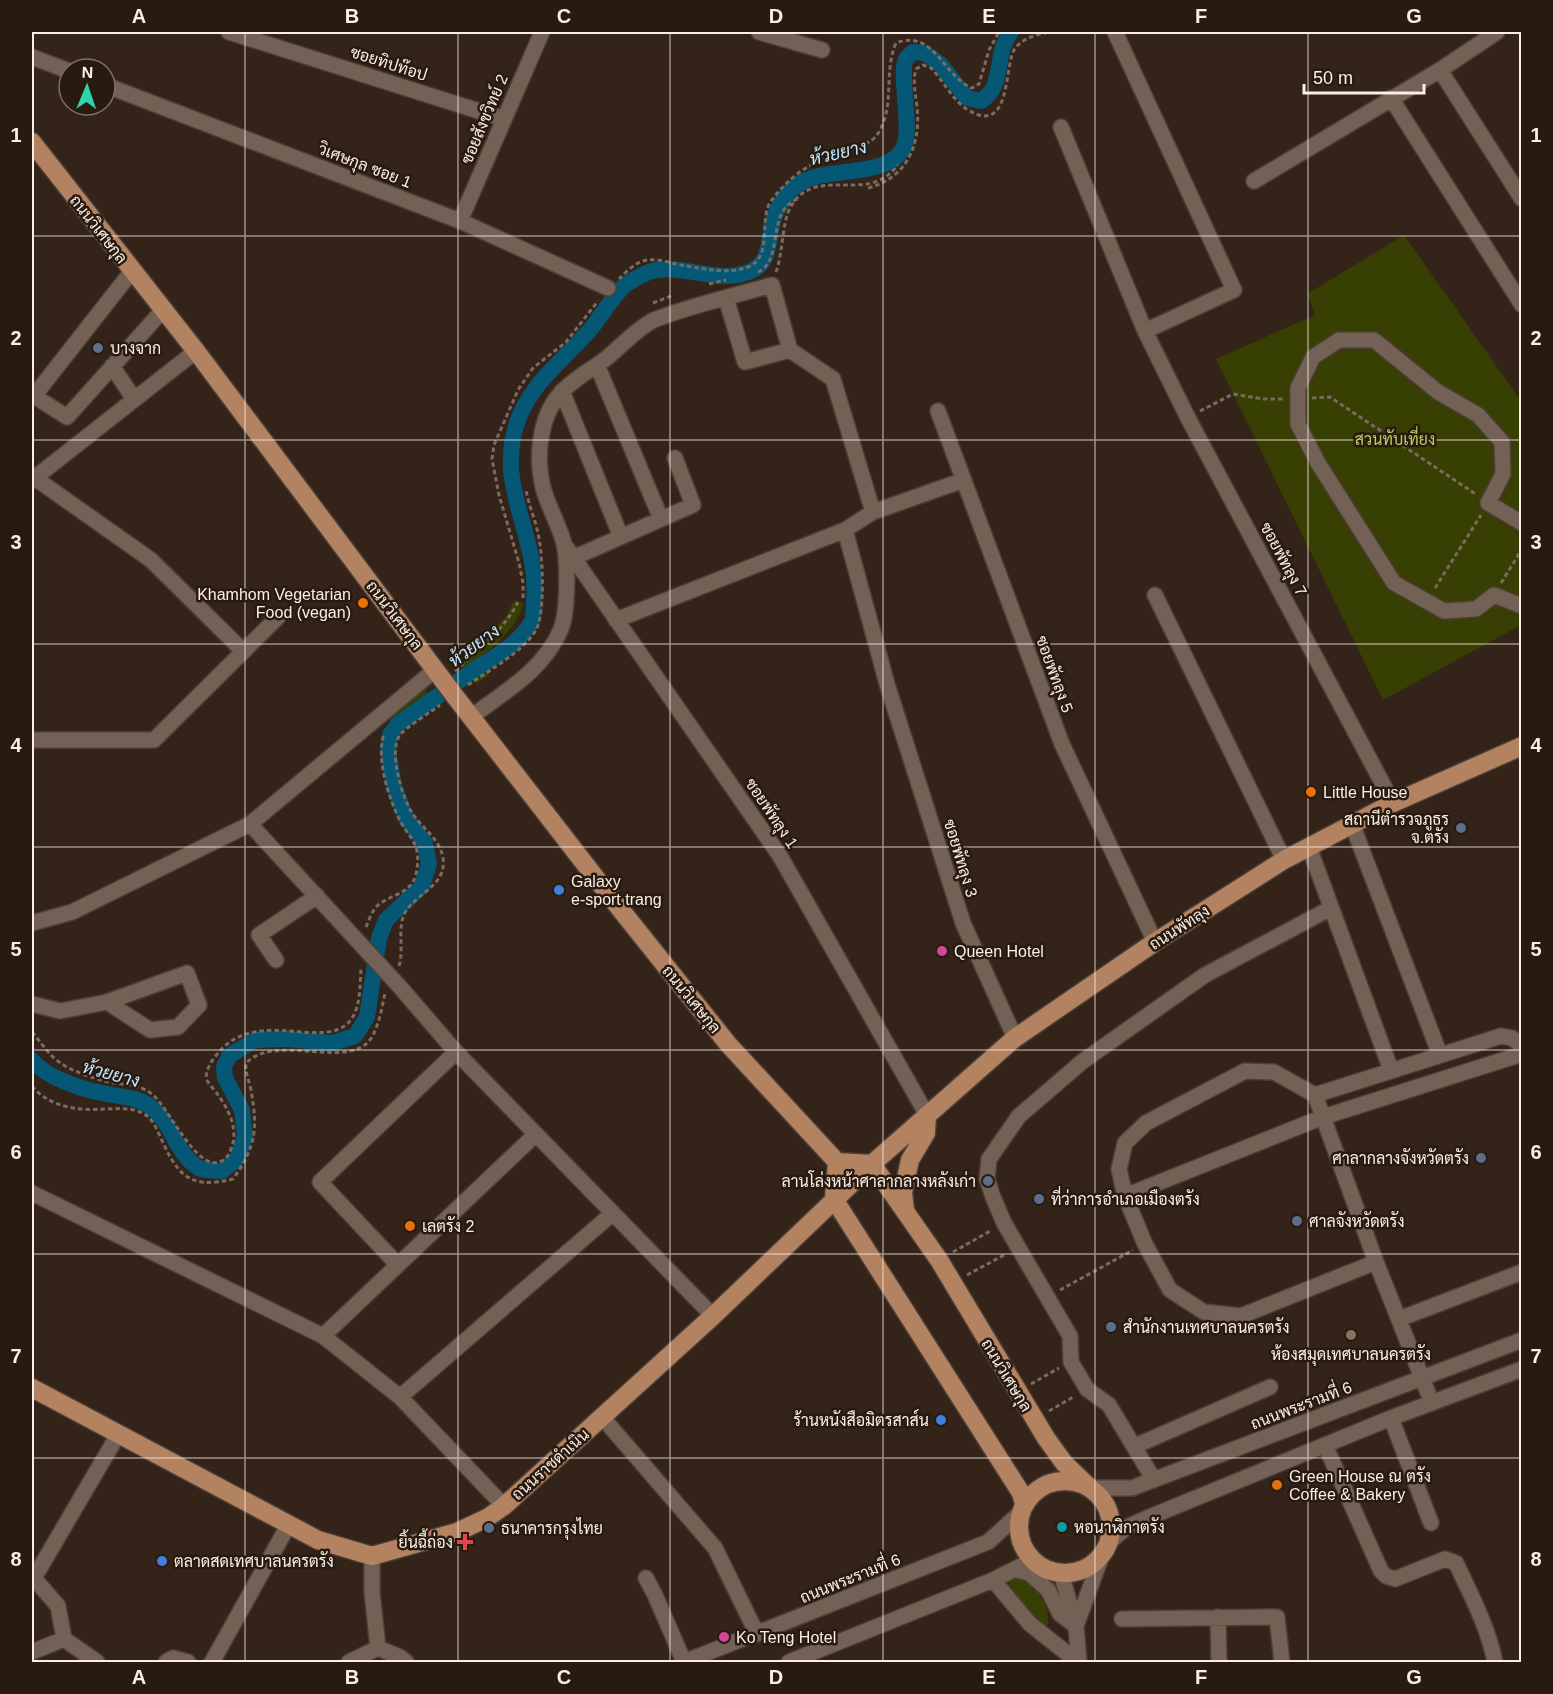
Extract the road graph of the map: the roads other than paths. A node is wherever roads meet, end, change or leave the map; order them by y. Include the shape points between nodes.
1 (228, 32) edge
2 (542, 32) edge
3 (759, 32) edge
4 (1497, 32) edge
5 (1115, 33) edge
6 (822, 50) dead end
7 (32, 57) edge
8 (57, 66) edge
9 (1440, 70) junction
10 (117, 90) edge
11 (1391, 99) junction
12 (504, 119) junction
13 (1062, 127) dead end
14 (32, 142) edge
15 (1254, 181) dead end
16 (1521, 199) edge
17 (460, 221) junction
18 (132, 270) junction
19 (608, 288) road end
20 (726, 298) junction
21 (1521, 305) edge
22 (163, 310) junction
23 (1145, 331) junction
24 (790, 350) junction
25 (196, 351) junction
26 (597, 365) junction
27 (112, 366) junction
28 (562, 391) junction
29 (134, 399) junction
30 (938, 411) dead end
31 (675, 458) dead end
32 (32, 478) edge
33 (964, 480) junction
34 (873, 512) junction
35 (660, 519) junction
36 (1521, 523) edge
37 (845, 530) junction
38 (621, 537) junction
39 (564, 544) junction
40 (573, 558) junction
41 (1155, 596) dead end
42 (1521, 606) edge
43 (278, 617) dead end
44 (616, 620) junction
45 (243, 651) junction
46 (454, 694) junction
47 (32, 740) edge
48 (1521, 746) edge
49 (1393, 803) junction
50 (250, 824) junction
51 (1352, 824) junction
52 (1309, 847) junction
53 (1284, 860) junction
54 (316, 896) junction
55 (1331, 908) junction
56 (32, 923) edge
57 (1155, 942) junction
58 (276, 960) dead end
59 (106, 1002) junction
60 (32, 1004) edge
61 (1015, 1038) junction
62 (1521, 1046) edge
63 (456, 1052) junction
64 (1521, 1054) edge
65 (1440, 1055) junction
66 (1391, 1070) junction
67 (1315, 1095) junction
68 (927, 1115) junction
69 (1323, 1117) junction
70 (535, 1135) junction
71 (837, 1162) junction
72 (872, 1164) junction
73 (32, 1194) edge
74 (1125, 1196) junction
75 (834, 1199) junction
76 (905, 1211) junction
77 (613, 1213) junction
78 (1376, 1262) junction
79 (397, 1264) junction
80 (1521, 1272) edge
81 (713, 1316) junction
82 (1399, 1318) junction
83 (322, 1336) junction
84 (1521, 1340) edge
85 (1521, 1369) edge
86 (1422, 1378) junction
87 (1270, 1386) dead end
88 (32, 1389) edge
89 (400, 1397) junction
90 (1432, 1403) junction
91 (602, 1417) junction
92 (1391, 1418) junction
93 (119, 1433) junction
94 (1325, 1445) junction
95 (1135, 1446) junction
96 (1154, 1480) junction
97 (1090, 1488) junction
98 (504, 1506) junction
99 (1022, 1509) junction
100 (1431, 1523) dead end
101 (289, 1524) junction
102 (1104, 1550) junction
103 (372, 1556) junction
104 (1033, 1560) junction
105 (1017, 1570) junction
106 (1061, 1573) junction
107 (33, 1577) edge
108 (646, 1578) dead end
109 (993, 1580) junction
110 (1218, 1617) junction
111 (1122, 1619) dead end
112 (1076, 1626) junction
113 (757, 1634) junction
114 (64, 1639) junction
115 (378, 1648) junction
116 (32, 1652) edge
117 (97, 1662) edge
118 (166, 1662) edge
119 (188, 1662) edge
120 (212, 1662) edge
121 (349, 1662) edge
122 (406, 1662) edge
123 (684, 1662) edge
124 (789, 1662) edge
125 (1078, 1662) edge
126 (1219, 1662) edge
127 (1282, 1662) edge
128 (1495, 1662) edge

1 - 12 street, ซอยทิปท๊อป
2 - 12 street, ซอยสังขวิทย์ 2
3 - 6 street
4 - 9 street
5 - 23 street via 1234,290
7 - 8 street
9 - 11 street
9 - 16 street
10 - 17 street, วิเศษกุล ซอย 1
11 - 15 street
11 - 21 street
12 - 17 street, ซอยสังขวิทย์ 2
13 - 23 street, ซอยพัทลุง 7
14 - 18 main road, ถนนวิเศษกุล
17 - 19 street, วิเศษกุล ซอย 1
18 - 22 main road, ถนนวิเศษกุล
18 - 27 street via 34,396 67,417
20 - 24 street via 745,362
20 - 24 street via 772,285
20 - 26 street via 651,321
22 - 25 main road, ถนนวิเศษกุล
22 - 27 street
23 - 49 street, ซอยพัทลุง 7
24 - 34 street via 833,378
25 - 29 street
25 - 46 main road, ถนนวิเศษกุล
26 - 28 street
26 - 35 street
27 - 29 street
28 - 38 street
28 - 39 street via 551,405 539,461 542,485
29 - 32 street
30 - 33 street, ซอยพัทลุง 5
31 - 35 street via 693,505
32 - 45 street via 151,560
33 - 34 street
33 - 57 street, ซอยพัทลุง 5 via 1062,744
34 - 37 street
35 - 38 street
36 - 42 street via 1488,503 1503,474 1502,442 1478,415 1438,392 1374,340 1339,340 1313,357 1298,388 1298,424 1317,463 1394,583 1444,611 1476,609 1494,595
37 - 44 street
37 - 61 street, ซอยพัทลุง 3 via 887,684 963,923
38 - 40 street
39 - 40 street, ซอยพัทลุง 1
39 - 46 street via 567,598 562,627 552,649 540,664
40 - 44 street, ซอยพัทลุง 1
41 - 53 street
43 - 45 street
44 - 68 street, ซอยพัทลุง 1 via 780,856
45 - 47 street via 154,740
46 - 50 street
46 - 71 main road, ถนนวิเศษกุล via 728,1044
48 - 49 main road, ถนนพัทลุง
49 - 51 main road, ถนนพัทลุง
50 - 54 street
50 - 56 street via 72,912
51 - 52 main road, ถนนพัทลุง
51 - 65 street
52 - 53 main road, ถนนพัทลุง
52 - 55 street
53 - 57 main road, ถนนพัทลุง
54 - 58 street via 259,935
54 - 63 street
55 - 66 street
55 - 95 street via 1205,975 1083,1061 1019,1116 988,1159 987,1179 1004,1223 1070,1336 1071,1362 1087,1389 1109,1405
57 - 61 main road, ถนนพัทลุง
59 - 59 street via 187,973 199,1005 178,1027 150,1030
59 - 60 street via 60,1011
61 - 68 main road, ถนนพัทลุง
62 - 65 street via 1512,1038 1501,1036
63 - 70 street
63 - 79 street via 320,1182
64 - 69 street
65 - 66 street
66 - 67 street
67 - 69 street
67 - 74 street via 1274,1072 1245,1071 1146,1123 1125,1143 1119,1169
68 - 72 main road, ถนนพัทลุง
68 - 76 main road via 926,1133 910,1160 903,1192
69 - 74 street
69 - 78 street
70 - 77 street
70 - 79 street
71 - 72 main road
71 - 75 main road
72 - 75 main road, ถนนราชดำเนิน
72 - 76 main road, ถนนวิเศษกุล
73 - 83 street
74 - 78 street via 1170,1290 1204,1312 1240,1316
75 - 81 main road, ถนนราชดำเนิน
75 - 99 main road via 1021,1493
76 - 97 main road, ถนนวิเศษกุล via 939,1260 1034,1419 1064,1463
77 - 81 street
77 - 89 street
78 - 82 street
79 - 83 street
80 - 82 street
81 - 91 main road, ถนนราชดำเนิน
82 - 86 street
83 - 89 street
84 - 86 street, ถนนพระรามที่ 6
85 - 90 street
86 - 90 street
86 - 96 street, ถนนพระรามที่ 6
87 - 95 street
88 - 93 main road
89 - 98 street
90 - 92 street
91 - 98 main road, ถนนราชดำเนิน
91 - 113 street via 715,1548
92 - 94 street
92 - 100 street
93 - 101 main road
93 - 107 street
94 - 102 street via 1127,1527
94 - 128 street via 1381,1571 1395,1579 1445,1559 1456,1563 1475,1602
95 - 96 street
96 - 97 street, ถนนพระรามที่ 6 via 1132,1488
97 - 99 main road via 1061,1480 1046,1484 1033,1492
97 - 102 main road via 1109,1511 1111,1526
98 - 103 main road, ถนนราชดำเนิน via 457,1532
99 - 104 main road via 1019,1534 1023,1548
99 - 113 street, ถนนพระรามที่ 6 via 988,1542
101 - 103 main road via 318,1540
101 - 120 street
102 - 106 main road via 1090,1565
102 - 112 street
103 - 115 street
104 - 105 street
104 - 106 main road
105 - 109 street
105 - 112 street via 1029,1573 1048,1590 1060,1614
106 - 112 street
107 - 114 street via 58,1606
108 - 123 street
109 - 124 street
109 - 125 street via 1029,1624
110 - 111 street
110 - 126 street
110 - 127 street via 1277,1617
112 - 125 street
113 - 123 street, ถนนพระรามที่ 6
114 - 116 street
114 - 117 street
115 - 121 street
115 - 122 street
118 - 119 street via 173,1658

